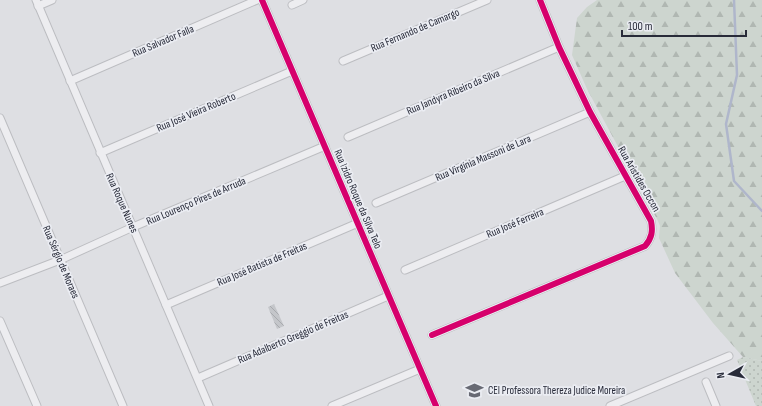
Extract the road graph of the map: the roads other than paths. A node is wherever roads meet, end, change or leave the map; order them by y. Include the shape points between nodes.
1 (52, 0) edge
2 (257, 0) edge
3 (262, 0) edge
4 (302, 0) edge
5 (487, 0) edge
6 (540, 0) edge
7 (37, 3) edge
8 (292, 4) dead end
9 (559, 47) junction
10 (344, 61) dead end
11 (292, 72) junction
12 (70, 81) junction
13 (590, 112) junction
14 (0, 118) edge
15 (348, 137) dead end
16 (325, 146) junction
17 (100, 153) junction
18 (625, 176) junction
19 (376, 203) dead end
20 (358, 223) junction
21 (133, 227) junction
22 (60, 260) junction
23 (405, 270) dead end
24 (0, 283) edge
25 (388, 296) junction
26 (166, 305) junction
27 (0, 321) edge
28 (432, 335) dead end
29 (729, 356) dead end
30 (420, 370) junction
31 (198, 378) junction
32 (706, 382) dead end
33 (37, 406) edge
34 (123, 406) edge
35 (209, 406) edge
36 (332, 406) edge
37 (436, 406) edge
38 (610, 406) edge
39 (716, 406) edge

1 - 7 street
2 - 12 street, Rua Salvador Falla
3 - 11 street, Rua Izidro Roque da Silva Telo
4 - 8 street
5 - 10 street, Rua Fernando de Camargo
6 - 9 street, Rua Aristides Occon
7 - 12 street, Rua Roque Nunes
9 - 13 street, Rua Aristides Occon
9 - 15 street, Rua Jandyra Ribeiro da Silva
11 - 16 street, Rua Izidro Roque da Silva Telo
11 - 17 street, Rua José Vieira Roberto
12 - 17 street, Rua Roque Nunes
13 - 18 street, Rua Aristides Occon
13 - 19 street, Rua Virgínia Massoni de Lara
14 - 22 street, Rua Sérgio de Moraes
16 - 20 street, Rua Izidro Roque da Silva Telo
16 - 21 street, Rua Lourenço Pires de Arruda
17 - 21 street, Rua Roque Nunes
18 - 23 street, Rua José Ferreira
18 - 28 street, Rua Aristides Occon via 653,228 650,241 645,246
20 - 25 street, Rua Izidro Roque da Silva Telo
20 - 26 street, Rua José Batista de Freitas
21 - 22 street, Rua Lourenço Pires de Arruda
21 - 26 street, Rua Roque Nunes
22 - 24 street, Rua Lourenço Pires de Arruda
22 - 34 street, Rua Sérgio de Moraes
25 - 30 street, Rua Izidro Roque da Silva Telo
25 - 31 street, Rua Adalberto Greggio de Freitas
26 - 31 street, Rua Roque Nunes
27 - 33 street
29 - 38 street
30 - 36 street
30 - 37 street, Rua Izidro Roque da Silva Telo
31 - 35 street, Rua Roque Nunes
32 - 39 street

